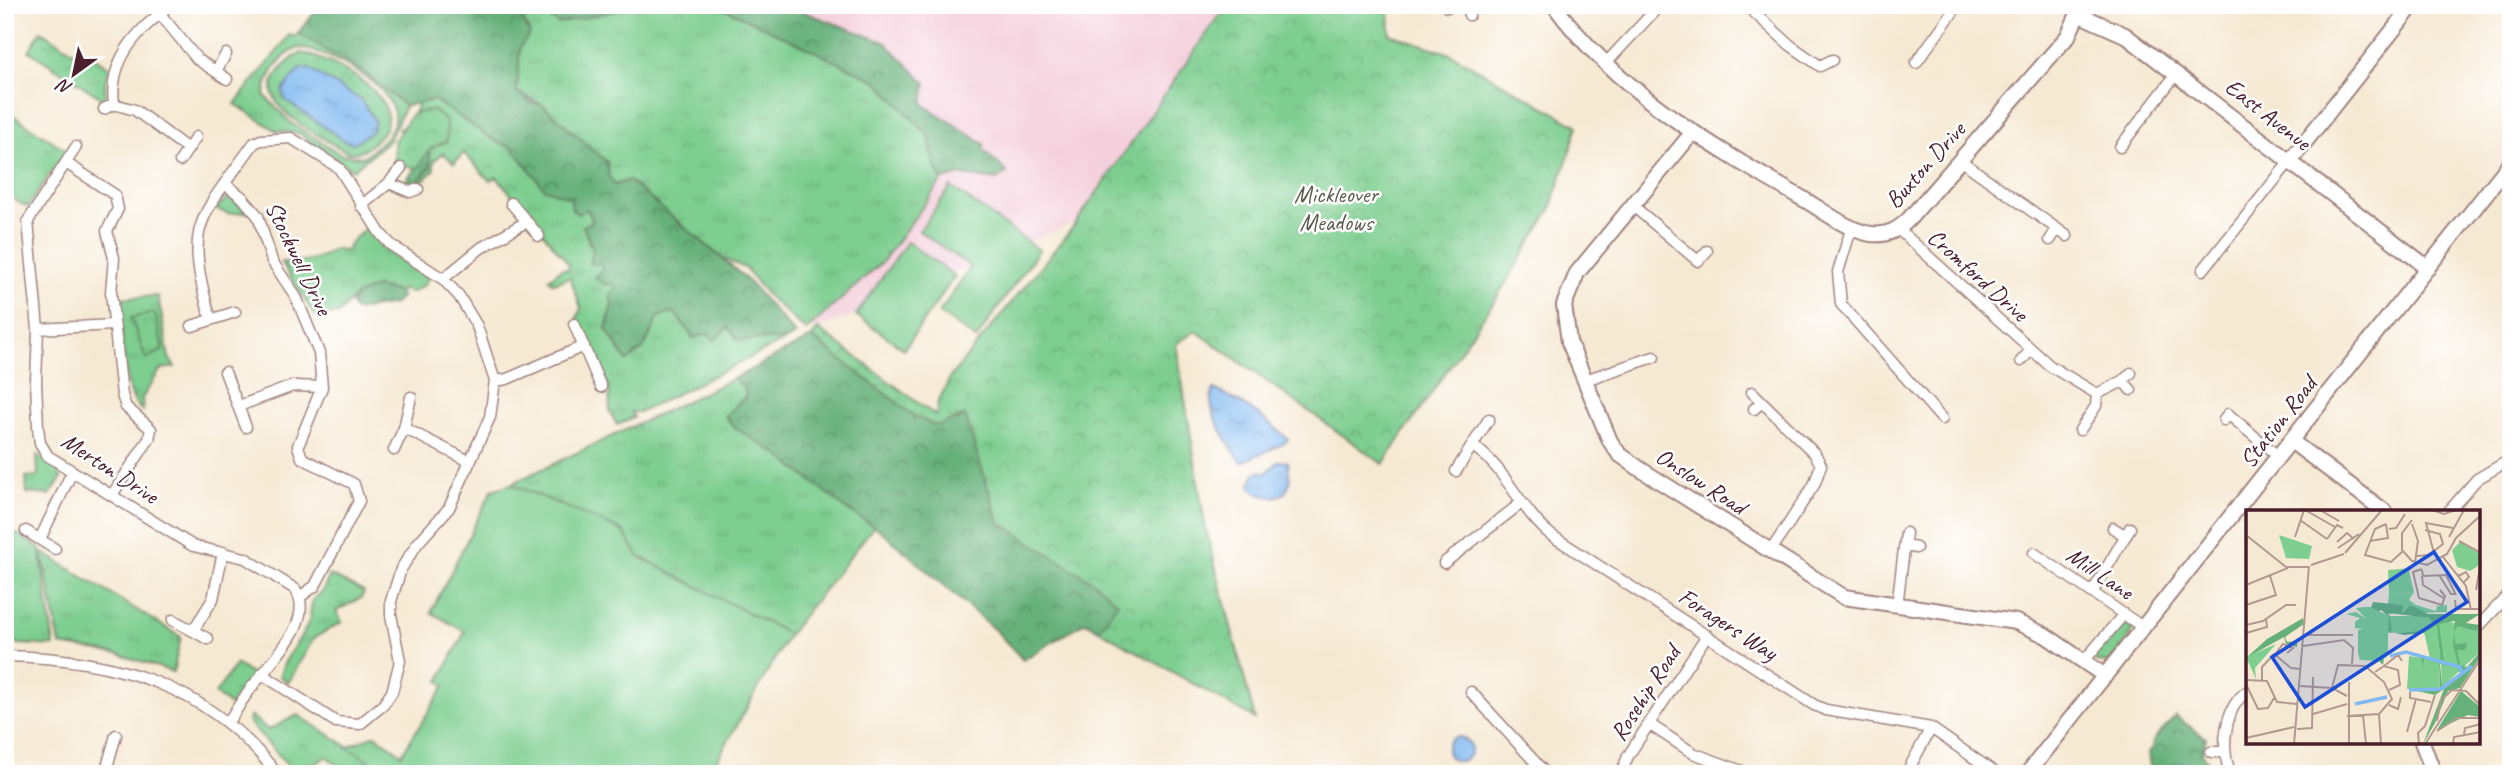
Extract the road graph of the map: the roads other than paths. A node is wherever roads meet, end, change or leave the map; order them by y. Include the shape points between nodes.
1 (168, 5) edge
2 (1554, 5) edge
3 (1660, 5) edge
4 (1746, 5) edge
5 (1958, 5) edge
6 (2413, 5) edge
7 (2081, 10) edge
8 (162, 15) junction
9 (1941, 28) junction
10 (1952, 36) dead end
11 (226, 54) dead end
12 (1832, 60) dead end
13 (1607, 62) junction
14 (1916, 63) dead end
15 (216, 71) junction
16 (2177, 74) junction
17 (227, 79) dead end
18 (1693, 132) junction
19 (196, 137) dead end
20 (76, 147) dead end
21 (2119, 147) dead end
22 (188, 149) junction
23 (1960, 160) junction
24 (2291, 160) junction
25 (180, 161) dead end
26 (2511, 162) edge
27 (66, 163) junction
28 (401, 168) dead end
29 (389, 183) junction
30 (225, 184) junction
31 (418, 189) dead end
32 (511, 203) dead end
33 (1632, 205) junction
34 (361, 206) junction
35 (526, 222) junction
36 (1852, 226) junction
37 (1898, 229) junction
38 (2057, 229) junction
39 (539, 236) dead end
40 (2067, 236) dead end
41 (2050, 240) dead end
42 (1707, 251) dead end
43 (2428, 268) junction
44 (2203, 270) dead end
45 (443, 279) junction
46 (235, 312) dead end
47 (211, 320) junction
48 (574, 324) dead end
49 (113, 325) junction
50 (191, 327) dead end
51 (38, 329) junction
52 (584, 346) junction
53 (2031, 350) junction
54 (2021, 361) dead end
55 (1648, 362) dead end
56 (225, 372) dead end
57 (2131, 373) dead end
58 (1585, 380) junction
59 (495, 381) junction
60 (2123, 381) junction
61 (322, 387) junction
62 (601, 387) dead end
63 (2131, 390) dead end
64 (1752, 392) dead end
65 (2097, 394) junction
66 (411, 397) dead end
67 (239, 407) junction
68 (1489, 419) dead end
69 (1942, 419) dead end
70 (2224, 420) dead end
71 (246, 427) dead end
72 (404, 428) junction
73 (2080, 430) dead end
74 (2291, 441) junction
75 (1473, 446) junction
76 (394, 450) dead end
77 (2279, 457) junction
78 (2511, 459) edge
79 (469, 461) junction
80 (1456, 471) dead end
81 (72, 472) junction
82 (112, 495) junction
83 (1520, 505) junction
84 (2383, 510) edge
85 (2450, 510) edge
86 (2113, 528) dead end
87 (26, 531) dead end
88 (1906, 533) dead end
89 (40, 539) junction
90 (55, 549) dead end
91 (223, 552) junction
92 (1770, 552) junction
93 (2034, 553) dead end
94 (1444, 563) dead end
95 (2511, 592) edge
96 (2092, 593) junction
97 (300, 597) junction
98 (1897, 606) junction
99 (2124, 614) junction
100 (173, 620) dead end
101 (2481, 624) edge
102 (2144, 628) junction
103 (194, 629) junction
104 (1707, 635) junction
105 (208, 639) dead end
106 (5, 656) edge
107 (2084, 661) junction
108 (262, 674) junction
109 (2105, 676) junction
110 (1471, 692) dead end
111 (2246, 692) edge
112 (228, 723) junction
113 (1649, 724) junction
114 (1931, 728) junction
115 (116, 736) dead end
116 (2423, 744) edge
117 (2211, 751) dead end
118 (2225, 752) junction
119 (1737, 772) edge
120 (10, 773) edge
121 (48, 774) edge
122 (105, 774) edge
123 (277, 774) edge
124 (1546, 774) edge
125 (1620, 774) edge
126 (1750, 774) edge
127 (1906, 774) edge
128 (1997, 774) edge
129 (2027, 774) edge
130 (2231, 774) edge
131 (2434, 774) edge

1 - 8 street
2 - 13 street, Buxton Drive
3 - 13 street
4 - 12 street via 1820,66
5 - 9 street
6 - 24 street
7 - 16 street, East Avenue via 2126,35
7 - 23 street, Buxton Drive via 2063,42
8 - 15 street via 197,59
8 - 22 street via 139,33 117,66 109,107 135,110
9 - 10 street
9 - 14 street
11 - 15 street
13 - 18 street, Buxton Drive
15 - 17 street
16 - 21 street
16 - 24 street, East Avenue
18 - 33 street, Onslow Road
18 - 36 street, Buxton Drive
19 - 22 street
20 - 27 street, Merton Drive
22 - 25 street
23 - 37 street, Buxton Drive
23 - 38 street
24 - 43 street, East Avenue
24 - 44 street
26 - 43 street, Station Road
27 - 49 street via 118,200 107,231 114,258
27 - 51 street, Merton Drive via 28,221
28 - 29 street
29 - 31 street via 410,192
29 - 34 street
30 - 34 street via 254,143 291,138 339,168
30 - 47 street via 208,204 197,234 198,270
30 - 61 street, Stockwell Drive via 252,206 262,223 272,261 296,297 315,340 323,366
32 - 35 street
33 - 42 street via 1698,261
33 - 58 street, Onslow Road via 1577,273 1565,297 1566,332
34 - 45 street via 391,245
35 - 39 street
35 - 45 street via 481,248
36 - 37 street, Buxton Drive via 1871,234
36 - 69 street via 1838,272 1841,303
37 - 53 street, Cromford Drive
38 - 40 street
38 - 41 street
43 - 74 street, Station Road
45 - 59 street via 477,327
46 - 47 street
47 - 50 street
48 - 52 street
49 - 51 street
49 - 82 street via 126,407 148,424 152,435
51 - 81 street, Merton Drive via 40,443 48,456
52 - 59 street
52 - 62 street
53 - 54 street, Cromford Drive
53 - 65 street, Cromford Drive
55 - 58 street
56 - 67 street
57 - 60 street
58 - 92 street, Onslow Road via 1619,454
59 - 79 street via 490,417
60 - 63 street
60 - 65 street
61 - 67 street via 293,386
61 - 97 street, Stockwell Drive via 299,453 354,484 359,501 315,586
64 - 92 street via 1758,405 1815,454 1821,465 1814,485
65 - 73 street via 2096,406
66 - 72 street
67 - 71 street
68 - 75 street
70 - 77 street via 2228,414
72 - 76 street
72 - 79 street
74 - 77 street, Station Road
74 - 84 street
75 - 80 street
75 - 83 street, Foragers Way via 1490,461
77 - 102 street, Station Road
78 - 85 street via 2477,479
79 - 108 street via 449,508 401,569 391,601 400,661 383,705 360,724 336,722
81 - 82 street, Merton Drive
81 - 89 street
82 - 91 street, Merton Drive via 193,546
83 - 94 street
83 - 104 street, Foragers Way via 1551,535
86 - 96 street via 2128,532
87 - 89 street
88 - 98 street via 1910,547
89 - 90 street
91 - 97 street, Merton Drive via 245,558 295,589
91 - 103 street via 213,599
92 - 98 street, Onslow Road via 1844,597
93 - 96 street, Mill Lane
95 - 101 street
96 - 99 street, Mill Lane
97 - 108 street via 300,617 290,638
98 - 107 street, Onslow Road via 2016,622
99 - 102 street, Mill Lane
99 - 107 street
100 - 103 street
102 - 109 street, Station Road
103 - 105 street
104 - 113 street, Rosehip Road
104 - 114 street, Foragers Way via 1826,710
106 - 112 street via 116,668 174,689
107 - 109 street, Onslow Road
108 - 112 street
109 - 129 street, Station Road
110 - 124 street
111 - 118 street via 2232,712
112 - 123 street
113 - 119 street via 1692,753
113 - 125 street, Rosehip Road
114 - 127 street
114 - 128 street, Foragers Way
115 - 122 street
116 - 131 street
117 - 118 street
118 - 130 street
119 - 126 street
120 - 121 street

